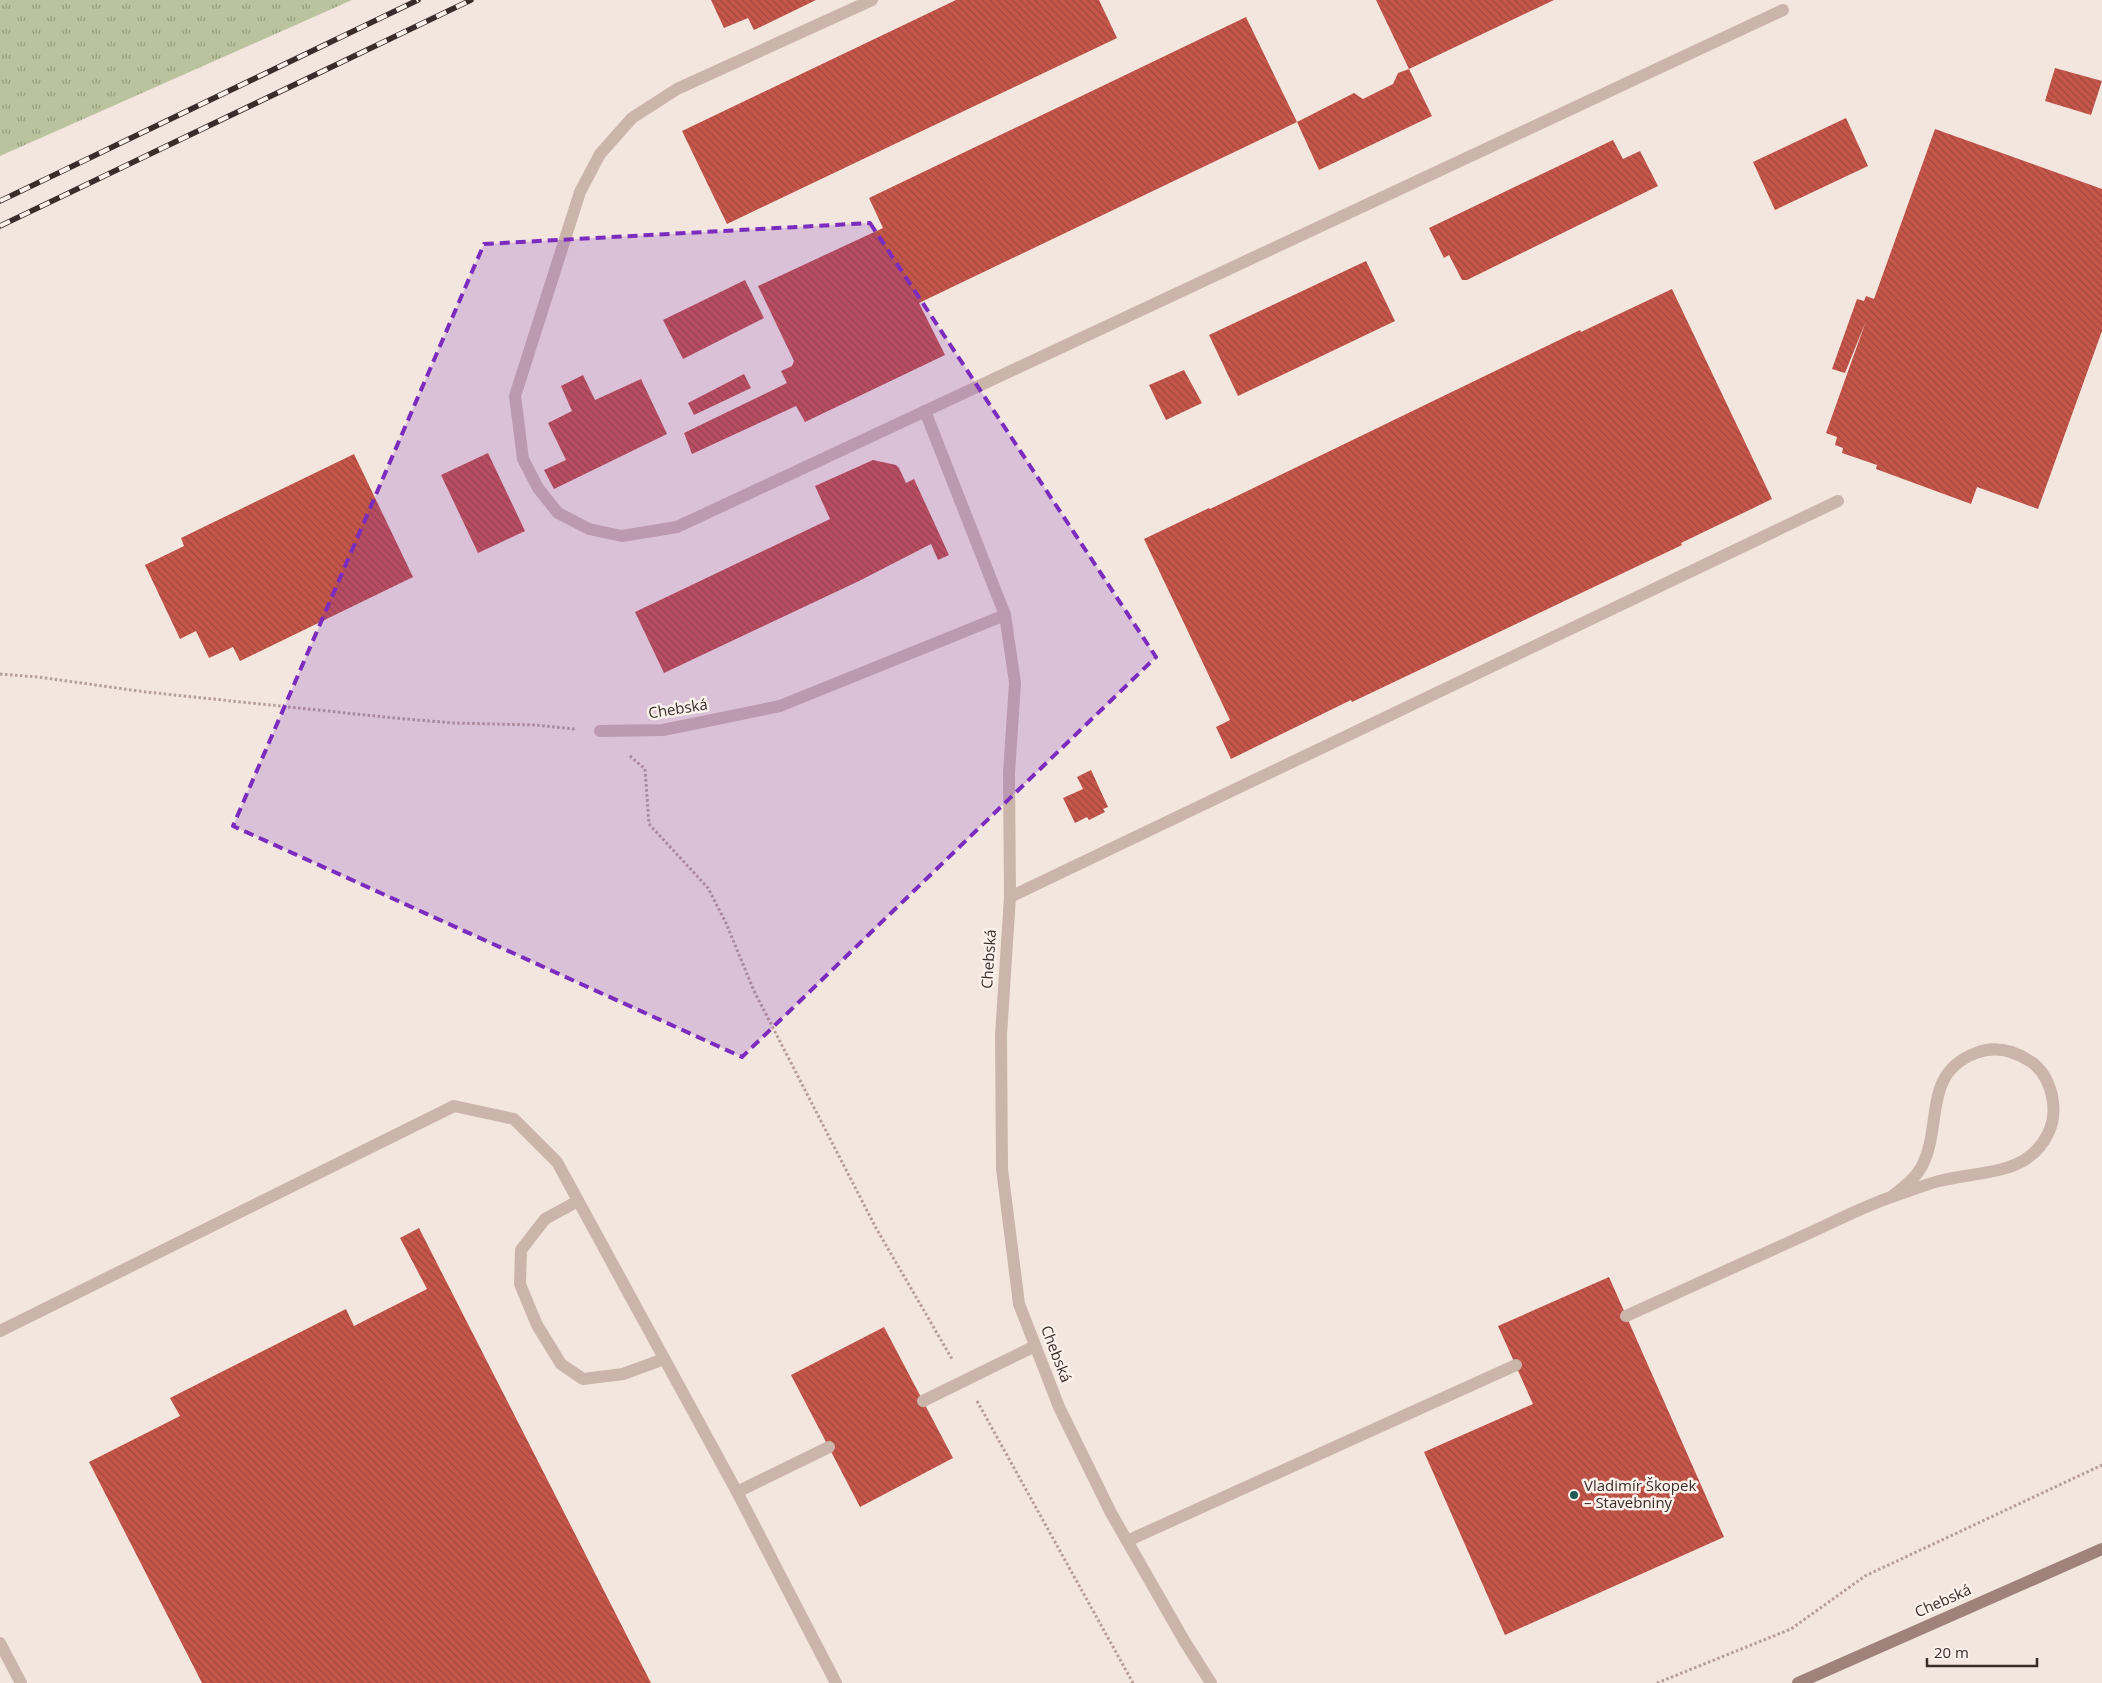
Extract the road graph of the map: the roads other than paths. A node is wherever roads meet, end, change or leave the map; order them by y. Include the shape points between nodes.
1 (872, 0) edge
2 (1783, 10) dead end
3 (924, 411) junction
4 (1838, 502) dead end
5 (1005, 615) junction
6 (600, 731) road end
7 (1010, 897) junction
8 (1892, 1196) junction
9 (578, 1202) junction
10 (1626, 1316) dead end
11 (0, 1331) edge
12 (1035, 1346) junction
13 (664, 1359) junction
14 (1516, 1365) dead end
15 (923, 1401) dead end
16 (829, 1447) dead end
17 (737, 1492) junction
18 (1127, 1541) junction
19 (2102, 1549) edge
20 (0, 1643) edge
21 (20, 1683) edge
22 (836, 1683) edge
23 (1212, 1683) edge
24 (1798, 1683) edge

1 - 3 lane via 677,89 632,118 600,154 580,192 515,396 523,459 538,488 558,513 589,529 622,536 677,527
2 - 3 lane
3 - 5 lane
4 - 7 lane
5 - 6 lane, Chebská via 780,706 663,730
5 - 7 lane, Chebská via 1015,683 1010,773
7 - 12 lane, Chebská via 1001,1035 1002,1169 1019,1304
8 - 8 lane via 1939,1181 2005,1168 2024,1160 2040,1147 2054,1111 2052,1093 2045,1076 2033,1062 2017,1053 1999,1049 1964,1057 1948,1071 1938,1089 1930,1144 1922,1165 1913,1180
8 - 10 lane
9 - 11 lane via 556,1162 514,1119 454,1106
9 - 13 lane
9 - 13 lane via 545,1219 521,1250 520,1284 537,1324 561,1364 583,1379 622,1374
12 - 15 lane
12 - 18 lane, Chebská via 1059,1406
13 - 17 lane
14 - 18 lane
16 - 17 lane
17 - 22 lane
18 - 23 lane, Chebská
19 - 24 main road, Chebská
20 - 21 lane

